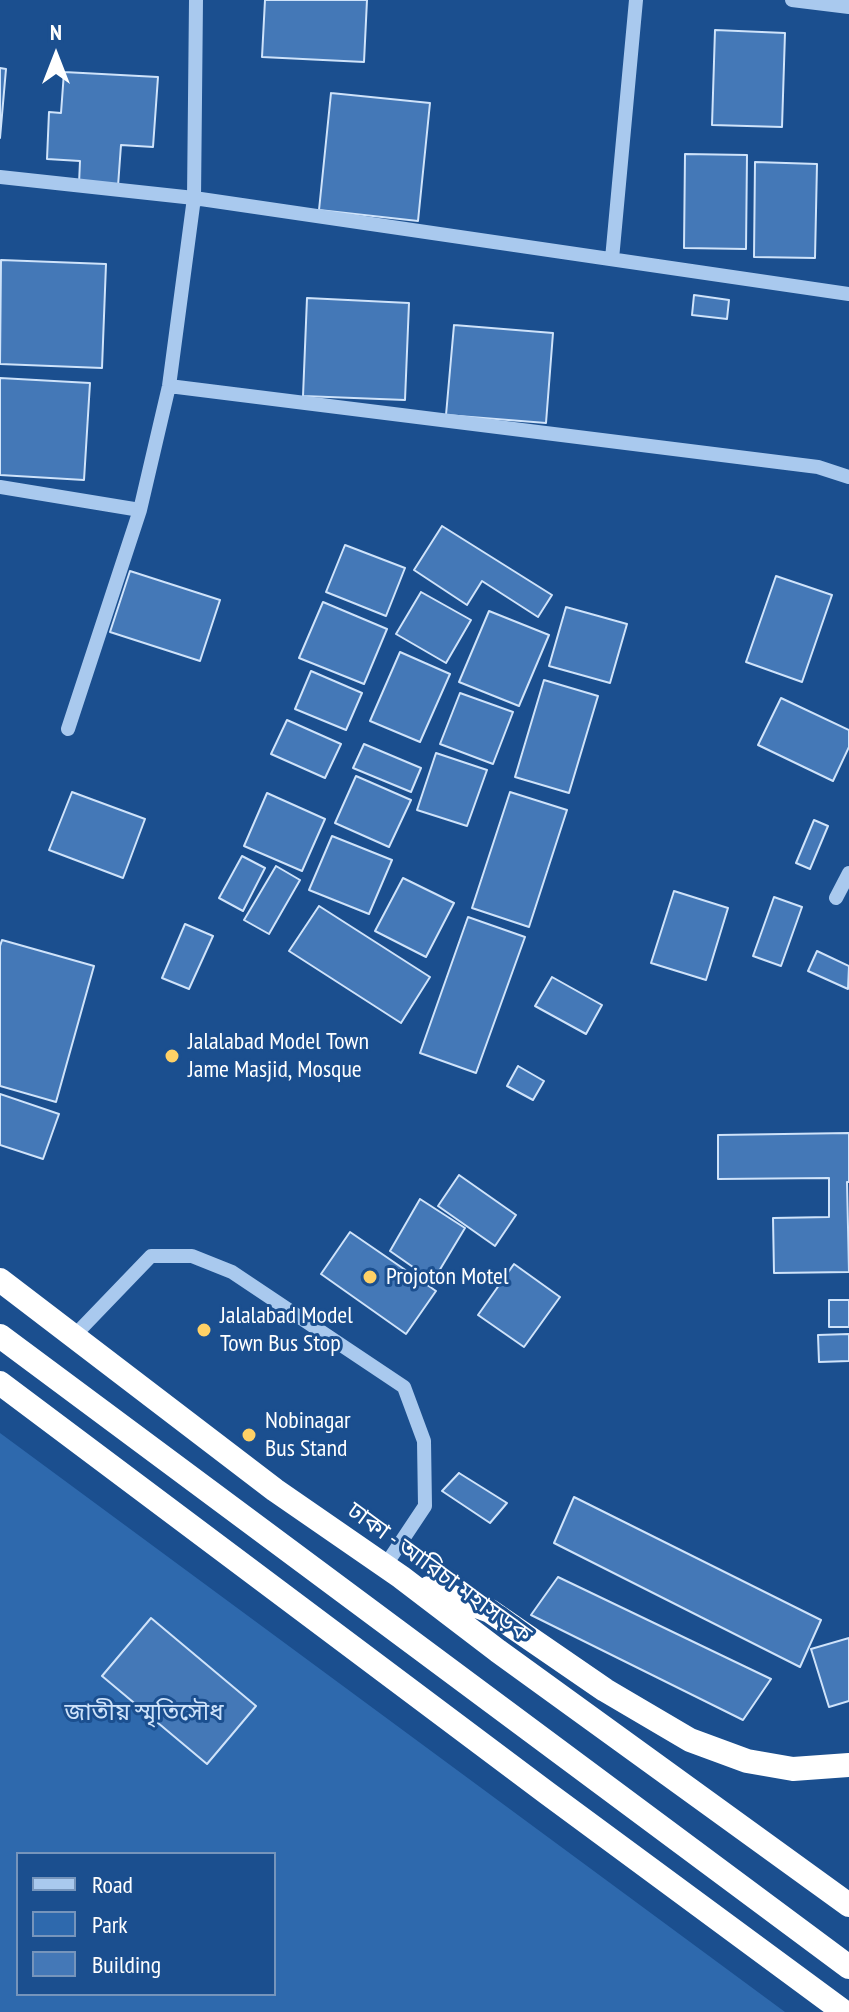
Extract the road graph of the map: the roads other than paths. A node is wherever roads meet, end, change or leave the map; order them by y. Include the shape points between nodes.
1 (196, 0) edge
2 (636, 0) edge
3 (792, 0) edge
4 (849, 7) edge
5 (0, 177) edge
6 (194, 198) junction
7 (612, 259) junction
8 (849, 294) edge
9 (169, 386) junction
10 (849, 477) edge
11 (0, 487) edge
12 (140, 510) junction
13 (68, 729) dead end
14 (849, 873) edge
15 (836, 898) dead end
16 (0, 1280) edge
17 (0, 1336) edge
18 (74, 1336) junction
19 (0, 1383) edge
20 (393, 1571) junction
21 (849, 1765) edge
22 (849, 1905) edge
23 (849, 1967) edge
24 (844, 2012) edge

1 - 6 street
2 - 7 street
3 - 4 street
5 - 6 street
6 - 7 street
6 - 9 street
7 - 8 street
9 - 10 street via 818,467
9 - 12 street
11 - 12 street
12 - 13 street
14 - 15 street
16 - 18 highway, ঢাকা - আরিচা মহাসড়ক
17 - 23 highway
18 - 20 highway, ঢাকা - আরিচা মহাসড়ক via 275,1490
18 - 20 street via 151,1256 192,1256 232,1272 404,1387 424,1441 425,1506
19 - 24 highway
20 - 21 highway via 490,1611 605,1690 690,1740 747,1761 793,1769
20 - 22 highway, ঢাকা - আরিচা মহাসড়ক

